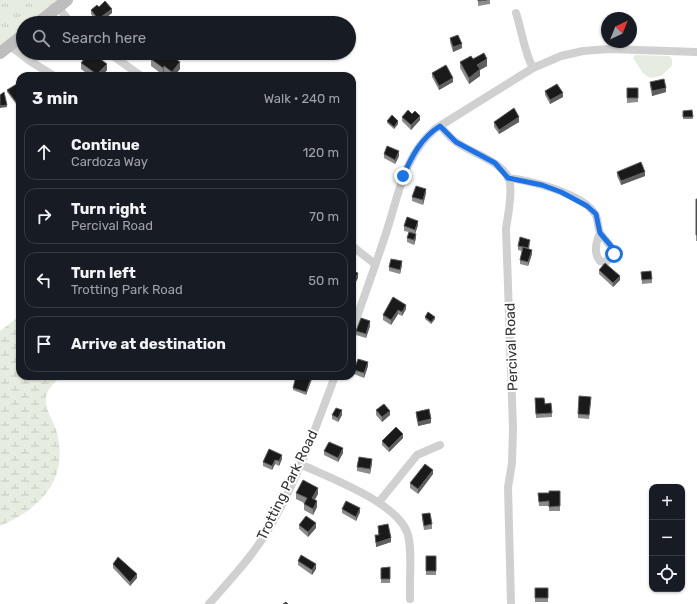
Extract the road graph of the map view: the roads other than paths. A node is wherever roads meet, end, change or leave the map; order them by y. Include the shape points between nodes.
1 (62, 4) edge
2 (516, 13) dead end
3 (47, 16) edge
4 (68, 16) edge
5 (16, 40) edge
6 (5, 49) edge
7 (697, 52) edge
8 (16, 54) edge
9 (28, 60) edge
10 (119, 60) edge
11 (533, 68) junction
12 (48, 72) edge
13 (135, 72) edge
14 (440, 126) junction
15 (508, 178) junction
16 (600, 233) dead end
17 (356, 249) edge
18 (375, 264) junction
19 (356, 319) edge
20 (333, 380) edge
21 (440, 445) dead end
22 (300, 464) junction
23 (379, 502) junction
24 (410, 599) dead end
25 (209, 604) edge
26 (511, 604) edge

1 - 3 main road
1 - 4 street
2 - 11 street via 527,56
5 - 6 main road
6 - 8 street
7 - 11 street via 609,49 583,51 561,56
9 - 12 street
10 - 13 street
11 - 14 street
14 - 15 street via 456,142 495,163
14 - 18 street via 424,138 412,155
15 - 16 street via 542,185 577,200 596,214
15 - 26 street, Percival Road via 510,199 506,229 513,428 508,487
17 - 18 street
18 - 19 street
20 - 22 street, Trotting Park Road
21 - 23 street via 417,454
22 - 23 street
22 - 25 street, Trotting Park Road via 268,530
23 - 24 street via 402,522 407,532

